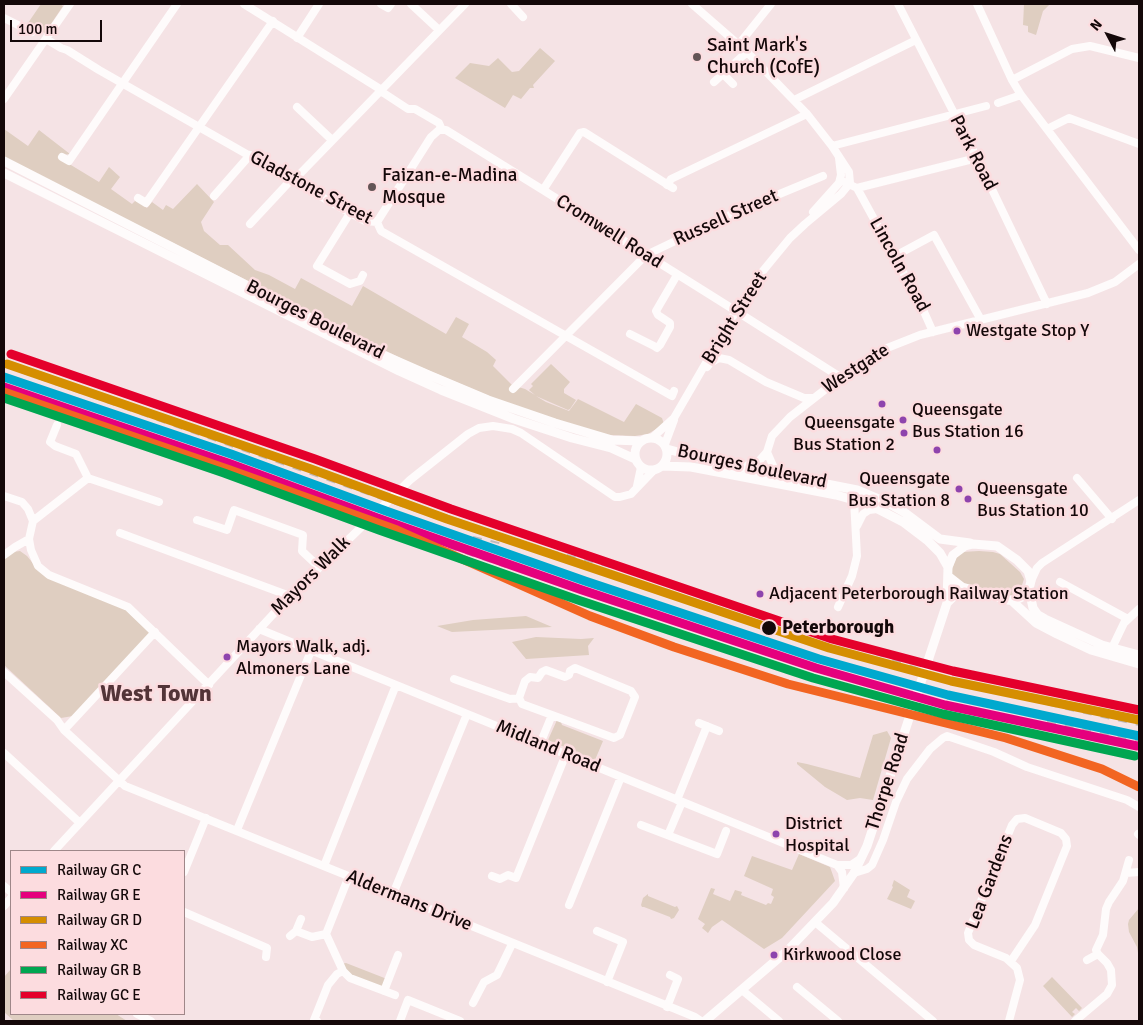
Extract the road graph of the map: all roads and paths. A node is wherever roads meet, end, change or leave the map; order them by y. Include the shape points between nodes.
1 (70, 4) edge
2 (177, 4) edge
3 (244, 4) edge
4 (319, 4) edge
5 (381, 4) edge
6 (391, 4) edge
7 (410, 4) edge
8 (465, 4) edge
9 (511, 4) edge
10 (692, 4) edge
11 (772, 4) edge
12 (898, 4) edge
13 (977, 4) edge
14 (523, 17) dead end
15 (4, 18) edge
16 (273, 22) junction
17 (439, 30) junction
18 (32, 32) dead end
19 (297, 38) junction
20 (46, 39) junction
21 (916, 40) junction
22 (739, 44) junction
23 (747, 52) junction
24 (1139, 58) edge
25 (723, 74) junction
26 (1012, 80) junction
27 (123, 82) junction
28 (714, 82) dead end
29 (733, 84) dead end
30 (380, 90) junction
31 (1021, 95) junction
32 (4, 98) edge
33 (794, 100) junction
34 (998, 103) dead end
35 (986, 106) dead end
36 (297, 107) dead end
37 (807, 114) junction
38 (953, 114) junction
39 (200, 126) junction
40 (1047, 129) junction
41 (442, 130) junction
42 (332, 140) junction
43 (1139, 144) edge
44 (832, 146) junction
45 (250, 156) junction
46 (839, 158) junction
47 (977, 158) junction
48 (4, 161) edge
49 (65, 162) dead end
50 (4, 172) edge
51 (292, 180) junction
52 (819, 180) dead end
53 (839, 183) junction
54 (848, 186) junction
55 (857, 188) junction
56 (544, 190) junction
57 (214, 196) dead end
58 (138, 198) dead end
59 (862, 199) junction
60 (146, 203) junction
61 (141, 210) dead end
62 (350, 212) junction
63 (377, 222) junction
64 (250, 224) dead end
65 (805, 224) junction
66 (1139, 250) edge
67 (646, 255) junction
68 (895, 256) junction
69 (1139, 264) edge
70 (363, 275) dead end
71 (678, 275) junction
72 (1047, 304) junction
73 (736, 311) junction
74 (981, 320) junction
75 (933, 332) junction
76 (630, 334) dead end
77 (567, 336) junction
78 (699, 377) junction
79 (839, 379) junction
80 (519, 386) dead end
81 (674, 391) dead end
82 (791, 393) junction
83 (813, 398) junction
84 (800, 410) junction
85 (674, 418) junction
86 (57, 425) dead end
87 (653, 437) junction
88 (640, 442) junction
89 (666, 446) junction
90 (767, 452) junction
91 (638, 463) junction
92 (742, 467) junction
93 (658, 468) junction
94 (784, 475) junction
95 (88, 478) junction
96 (1077, 478) dead end
97 (637, 488) junction
98 (869, 495) junction
99 (4, 496) edge
100 (854, 500) junction
101 (1139, 500) edge
102 (159, 502) dead end
103 (877, 509) junction
104 (1112, 518) junction
105 (196, 520) dead end
106 (32, 521) junction
107 (856, 528) junction
108 (120, 534) dead end
109 (29, 539) junction
110 (973, 544) junction
111 (4, 555) edge
112 (320, 568) junction
113 (948, 572) junction
114 (1060, 582) dead end
115 (1030, 585) junction
116 (974, 592) junction
117 (290, 596) junction
118 (1012, 600) junction
119 (947, 603) junction
120 (838, 607) dead end
121 (1139, 609) edge
122 (1128, 619) junction
123 (259, 629) junction
124 (155, 632) junction
125 (1112, 648) junction
126 (311, 651) junction
127 (1139, 656) edge
128 (1139, 664) edge
129 (4, 672) edge
130 (468, 674) dead end
131 (454, 679) dead end
132 (464, 682) junction
133 (209, 685) junction
134 (396, 685) junction
135 (518, 698) junction
136 (467, 714) junction
137 (552, 715) junction
138 (64, 730) junction
139 (719, 731) dead end
140 (540, 744) junction
141 (4, 753) edge
142 (566, 754) junction
143 (621, 777) junction
144 (118, 780) junction
145 (680, 801) junction
146 (1139, 807) edge
147 (206, 818) junction
148 (80, 822) junction
149 (641, 824) dead end
150 (237, 830) junction
151 (726, 831) dead end
152 (668, 835) junction
153 (55, 850) edge
154 (860, 859) junction
155 (1129, 860) dead end
156 (837, 865) junction
157 (324, 866) junction
158 (185, 870) edge
159 (1139, 872) edge
160 (854, 873) junction
161 (1126, 873) junction
162 (349, 876) junction
163 (492, 876) dead end
164 (843, 890) junction
165 (393, 894) junction
166 (569, 905) dead end
167 (185, 912) edge
168 (302, 919) dead end
169 (815, 922) junction
170 (597, 931) dead end
171 (326, 934) junction
172 (512, 944) junction
173 (1098, 954) junction
174 (398, 955) dead end
175 (266, 957) dead end
176 (1087, 960) dead end
177 (1011, 961) junction
178 (343, 971) junction
179 (607, 982) junction
180 (686, 982) dead end
181 (797, 987) dead end
182 (742, 990) junction
183 (384, 991) junction
184 (395, 995) dead end
185 (473, 1003) dead end
186 (667, 1007) junction
187 (139, 1015) edge
188 (151, 1021) edge
189 (317, 1021) edge
190 (400, 1021) edge
191 (460, 1021) edge
192 (701, 1021) edge
193 (705, 1021) edge
194 (779, 1021) edge
195 (838, 1021) edge
196 (934, 1021) edge
197 (1009, 1021) edge
198 (1075, 1021) edge

1 - 20 street
2 - 27 street
3 - 16 street, Cromwell Road
4 - 19 street
5 - 6 street via 388,8
7 - 17 street
8 - 17 street
9 - 14 street
10 - 22 street
11 - 22 street
12 - 21 street, Park Road
13 - 26 street
15 - 18 street
16 - 19 street, Cromwell Road
16 - 39 street
17 - 30 street
19 - 30 street, Cromwell Road
20 - 27 street, Gladstone Street
20 - 32 street
21 - 33 street
21 - 38 street, Park Road
22 - 23 street
23 - 25 street
23 - 33 street
24 - 26 street via 1090,46 1072,49
25 - 28 street
25 - 29 street
26 - 31 street
27 - 39 street, Gladstone Street
27 - 49 street
30 - 41 street, Cromwell Road via 408,109 415,109 439,123
30 - 42 street
31 - 34 street
31 - 40 street
33 - 37 street
35 - 38 street
36 - 42 street
37 - 44 street
37 - 56 street via 671,179 670,187 584,132 580,133
38 - 44 street
38 - 47 street, Park Road
39 - 45 street, Gladstone Street
39 - 60 street
40 - 43 street via 1069,118
40 - 66 street
41 - 56 street, Cromwell Road
41 - 63 street via 432,137
42 - 51 street
44 - 46 street
45 - 51 street, Gladstone Street
45 - 57 street
46 - 53 street
46 - 54 street via 849,172
47 - 55 street
47 - 72 street, Park Road
48 - 88 main road, Bourges Boulevard via 379,353 488,400 555,423 612,440
50 - 91 main road, Bourges Boulevard via 375,360 514,419 610,448
51 - 62 street, Gladstone Street
51 - 64 street
52 - 67 street, Russell Street via 736,212
53 - 54 street, Lincoln Road
53 - 65 street, Bright Street
54 - 55 street, Lincoln Road
54 - 59 street, Lincoln Road
54 - 65 street, Bright Street
55 - 59 street, Lincoln Road
56 - 67 street, Cromwell Road
58 - 60 street
59 - 68 street, Lincoln Road
60 - 61 street
62 - 63 street, Gladstone Street via 365,221
62 - 70 street via 314,265 350,284 360,282
63 - 77 street, Gladstone Street via 381,231
65 - 73 street, Bright Street via 773,258
67 - 71 street, Cromwell Road
67 - 77 street, Russell Street
68 - 74 street via 934,235
68 - 75 street, Lincoln Road
69 - 72 street, Westgate via 1105,287
71 - 73 street, Cromwell Road
71 - 76 street via 656,311 670,323 660,346 657,348
72 - 74 street, Westgate
73 - 78 street, Bright Street
73 - 79 street, Cromwell Road
74 - 75 street, Westgate
75 - 79 street, Westgate via 882,350
77 - 80 street, Russell Street
77 - 81 street, Gladstone Street via 672,396
78 - 82 street via 719,358 729,360
78 - 85 street, Bright Street
79 - 83 street, Westgate
82 - 83 street
82 - 84 street
83 - 84 street, Westgate
84 - 90 street, Westgate via 772,436
85 - 87 street, Bright Street
85 - 89 street, Bright Street
86 - 95 street via 50,442 76,454
87 - 88 main road
87 - 89 main road
88 - 91 main road via 635,450
89 - 92 main road, Bourges Boulevard via 710,461
89 - 93 main road via 667,458
90 - 92 street via 759,461
90 - 94 street via 774,468
91 - 93 main road via 650,470
91 - 97 street
92 - 94 main road, Bourges Boulevard
93 - 97 street, Mayors Walk
93 - 100 main road, Bourges Boulevard via 690,467
94 - 98 main road, Bourges Boulevard
95 - 102 street
95 - 106 street
96 - 104 street
97 - 112 street, Mayors Walk via 627,496 615,497 521,433 493,426 479,428 414,476
98 - 100 street
98 - 110 main road, Bourges Boulevard via 904,512 940,540
99 - 106 street via 22,502
100 - 103 main road, Bourges Boulevard
100 - 107 street
101 - 104 street
103 - 107 street via 863,514
103 - 113 main road, Bourges Boulevard via 903,522 928,541 940,553
104 - 115 street via 1040,564
105 - 112 street via 227,530 234,510 303,535 302,551
106 - 109 street
107 - 120 street via 857,556
108 - 117 street
109 - 111 street
109 - 124 street via 38,566 49,575 128,607
110 - 113 main road via 953,555
110 - 115 main road via 991,544 1001,548 1025,567 1030,574
112 - 117 street, Mayors Walk
113 - 116 main road via 957,585
113 - 119 main road, Thorpe Road
114 - 122 street
115 - 118 main road via 1022,597
115 - 125 main road via 1038,615
116 - 118 main road
116 - 119 main road via 960,594
117 - 123 street, Mayors Walk
118 - 128 main road via 1036,623 1056,634 1091,650
119 - 154 main road, Thorpe Road via 870,838
121 - 122 street
122 - 125 street
123 - 126 street, Midland Road
123 - 133 street, Mayors Walk
124 - 133 street
124 - 138 street
125 - 127 main road
126 - 134 street, Midland Road
126 - 150 street
129 - 138 street, Aldermans Drive
130 - 132 street
131 - 132 street
132 - 135 street via 510,699
133 - 144 street, Mayors Walk
134 - 136 street, Midland Road
134 - 157 street
135 - 137 street via 522,704
135 - 137 street via 530,677 538,678 546,670 565,677 575,668 631,691 635,697 620,735 614,738
136 - 140 street, Midland Road
136 - 165 street
137 - 140 street
138 - 144 street, Aldermans Drive
139 - 145 street via 703,725
140 - 142 street, Midland Road
141 - 148 street
142 - 143 street, Midland Road
142 - 163 street via 516,878
143 - 145 street, Midland Road
143 - 166 street
144 - 147 street, Aldermans Drive via 124,786
144 - 148 street, Mayors Walk
145 - 152 street
145 - 156 street, Midland Road via 796,853
146 - 160 street, Thorpe Road via 947,736 930,749 907,779 872,865 867,870
147 - 150 street, Aldermans Drive
147 - 158 street
148 - 153 street, Mayors Walk
149 - 152 street
150 - 157 street, Aldermans Drive
151 - 152 street via 717,854
154 - 156 street via 851,865
154 - 160 main road, Thorpe Road
155 - 161 street
156 - 164 street via 842,872
157 - 162 street, Aldermans Drive
159 - 161 street
160 - 164 main road, Thorpe Road
161 - 173 street via 1106,909 1103,935 1096,950
162 - 165 street, Aldermans Drive
162 - 171 street
164 - 169 main road, Thorpe Road
165 - 172 street, Aldermans Drive
167 - 175 street via 267,948
168 - 171 street via 293,934 306,939
169 - 182 main road, Thorpe Road
169 - 196 street
170 - 179 street via 623,942
171 - 178 street
172 - 179 street, Aldermans Drive
172 - 185 street via 497,975 484,982
173 - 176 street
173 - 198 street via 1111,970 1112,985 1107,994
174 - 183 street
177 - 177 street, Lea Gardens via 974,945 968,934 1012,824 1025,818 1061,833 1067,846 1035,925
177 - 197 street via 1020,980
178 - 183 street via 350,978
178 - 189 street via 328,985 314,1020
179 - 186 street, Aldermans Drive
180 - 186 street via 674,977
181 - 195 street
182 - 193 main road, Thorpe Road
182 - 194 street
183 - 184 street
186 - 192 street, Aldermans Drive
187 - 188 street
190 - 191 street via 408,1000

